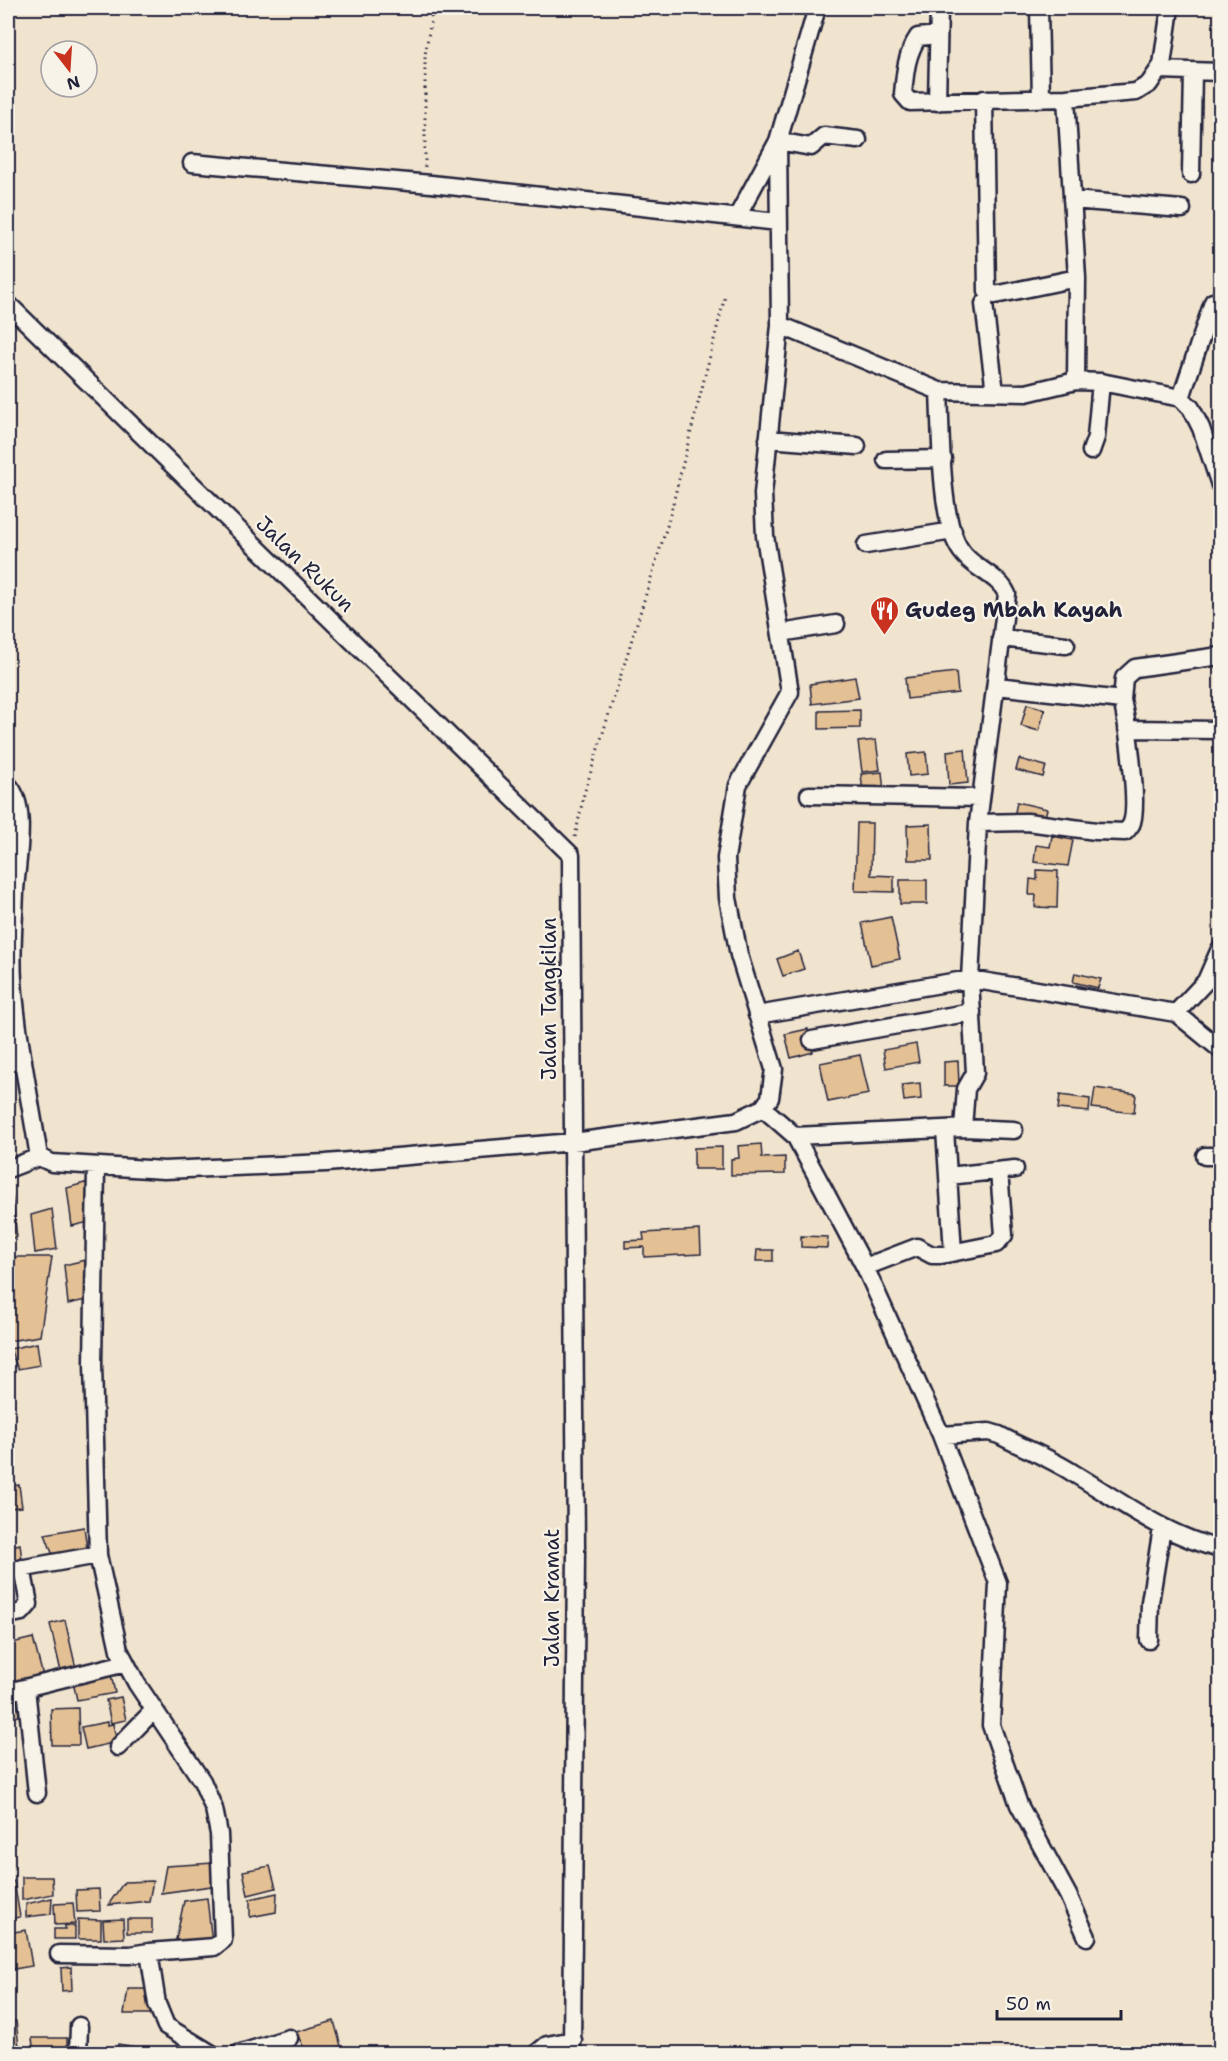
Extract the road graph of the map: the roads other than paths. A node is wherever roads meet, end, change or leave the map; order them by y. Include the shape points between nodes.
1 (817, 8) edge
2 (939, 8) edge
3 (1040, 8) edge
4 (1170, 8) edge
5 (938, 35) junction
6 (1160, 70) junction
7 (1221, 72) edge
8 (1193, 73) junction
9 (1041, 98) junction
10 (1066, 98) junction
11 (984, 99) junction
12 (938, 102) junction
13 (858, 140) dead end
14 (778, 141) junction
15 (192, 163) dead end
16 (1191, 174) dead end
17 (1072, 200) junction
18 (1182, 209) dead end
19 (737, 217) junction
20 (778, 222) junction
21 (1077, 278) junction
22 (1213, 302) dead end
23 (984, 303) dead end
24 (8, 304) edge
25 (780, 325) junction
26 (1076, 381) junction
27 (1101, 382) junction
28 (939, 391) junction
29 (995, 392) junction
30 (1181, 398) junction
31 (768, 439) junction
32 (857, 446) dead end
33 (1091, 451) dead end
34 (943, 459) junction
35 (886, 460) dead end
36 (1221, 485) edge
37 (952, 531) junction
38 (866, 545) dead end
39 (836, 624) dead end
40 (781, 633) junction
41 (1001, 638) junction
42 (1066, 645) dead end
43 (1221, 656) edge
44 (997, 686) junction
45 (1122, 700) junction
46 (1127, 729) junction
47 (1221, 730) edge
48 (8, 785) edge
49 (809, 795) dead end
50 (981, 798) junction
51 (978, 823) junction
52 (571, 855) joint
53 (12, 872) edge
54 (10, 946) edge
55 (1221, 949) edge
56 (970, 979) junction
57 (11, 989) edge
58 (972, 1012) junction
59 (1176, 1013) junction
60 (757, 1015) junction
61 (812, 1040) dead end
62 (1221, 1049) edge
63 (15, 1062) edge
64 (763, 1108) junction
65 (963, 1128) junction
66 (945, 1130) junction
67 (1014, 1130) dead end
68 (795, 1136) junction
69 (573, 1142) junction
70 (39, 1157) junction
71 (96, 1168) junction
72 (8, 1169) edge
73 (948, 1176) junction
74 (953, 1252) junction
75 (865, 1267) junction
76 (941, 1435) junction
77 (1162, 1528) junction
78 (1221, 1549) edge
79 (98, 1555) junction
80 (15, 1569) edge
81 (8, 1615) edge
82 (1149, 1640) dead end
83 (126, 1663) junction
84 (26, 1688) junction
85 (8, 1692) edge
86 (154, 1710) junction
87 (118, 1746) dead end
88 (37, 1793) dead end
89 (1087, 1937) dead end
90 (149, 1952) junction
91 (59, 1954) dead end
92 (79, 2026) dead end
93 (289, 2038) dead end
94 (572, 2047) edge
95 (78, 2054) edge
96 (212, 2054) edge
97 (238, 2054) edge
98 (536, 2054) edge

1 - 14 street
2 - 5 street
3 - 9 street
4 - 6 street
5 - 12 street
5 - 12 street via 918,37 912,46 906,61 903,94 910,102
6 - 8 street
6 - 10 street via 1136,92
7 - 8 street
8 - 16 street
9 - 10 street
9 - 11 street
10 - 17 street
11 - 12 street
11 - 21 street via 987,291 995,295
13 - 14 street via 824,136 811,147
14 - 19 street
14 - 20 street
15 - 19 street
17 - 18 street
17 - 21 street
19 - 20 street
20 - 25 street
21 - 26 street
22 - 30 street
23 - 29 street
24 - 52 street, Jalan Rukun
25 - 28 street
25 - 31 street
26 - 27 street
26 - 29 street via 1026,393
27 - 30 street
27 - 33 street
28 - 29 street
28 - 34 street
30 - 36 street via 1201,428
31 - 32 street
31 - 40 street via 763,494 765,536
34 - 35 street
34 - 37 street
37 - 38 street
37 - 41 street via 969,562 996,580 1007,594
39 - 40 street
40 - 60 street via 790,692 738,785 726,858 738,955
41 - 42 street
41 - 44 street
43 - 45 street via 1135,668 1124,678
44 - 45 street
44 - 50 street
45 - 46 street
46 - 47 street
46 - 51 street via 1133,818 1125,832 1027,822
48 - 53 street via 18,807 20,841
49 - 50 street
50 - 51 street
51 - 56 street
52 - 69 street, Jalan Tangkilan
53 - 54 street
54 - 57 street
55 - 59 street via 1206,981
56 - 58 street
56 - 59 street
56 - 60 street
57 - 63 street
58 - 61 street
58 - 65 street via 975,1073 966,1089
59 - 62 street
60 - 64 street via 774,1069 770,1098
63 - 70 street
64 - 68 street
64 - 69 street via 728,1122
65 - 66 street
65 - 67 street
66 - 68 street
66 - 73 street
68 - 75 street
69 - 71 street via 326,1163 164,1170
69 - 94 street, Jalan Kramat via 576,1551
70 - 71 street via 52,1163
70 - 72 street
71 - 79 street via 93,1364
73 - 74 street
73 - 74 street via 1007,1170 1002,1240
74 - 75 street via 936,1256 917,1247
75 - 76 street
76 - 77 street via 989,1432 1070,1471
76 - 89 street via 998,1584 991,1725 1019,1805
77 - 78 street
77 - 82 street via 1150,1602
79 - 80 street
79 - 83 street via 119,1650
80 - 81 street via 29,1604 22,1612
83 - 84 street
83 - 86 street
84 - 85 street
84 - 88 street
86 - 87 street
86 - 90 street via 202,1781 214,1809 219,1834 223,1940 214,1947
90 - 91 street
90 - 96 street via 157,2004 166,2026
92 - 95 street
93 - 97 street
94 - 98 street via 547,2045

